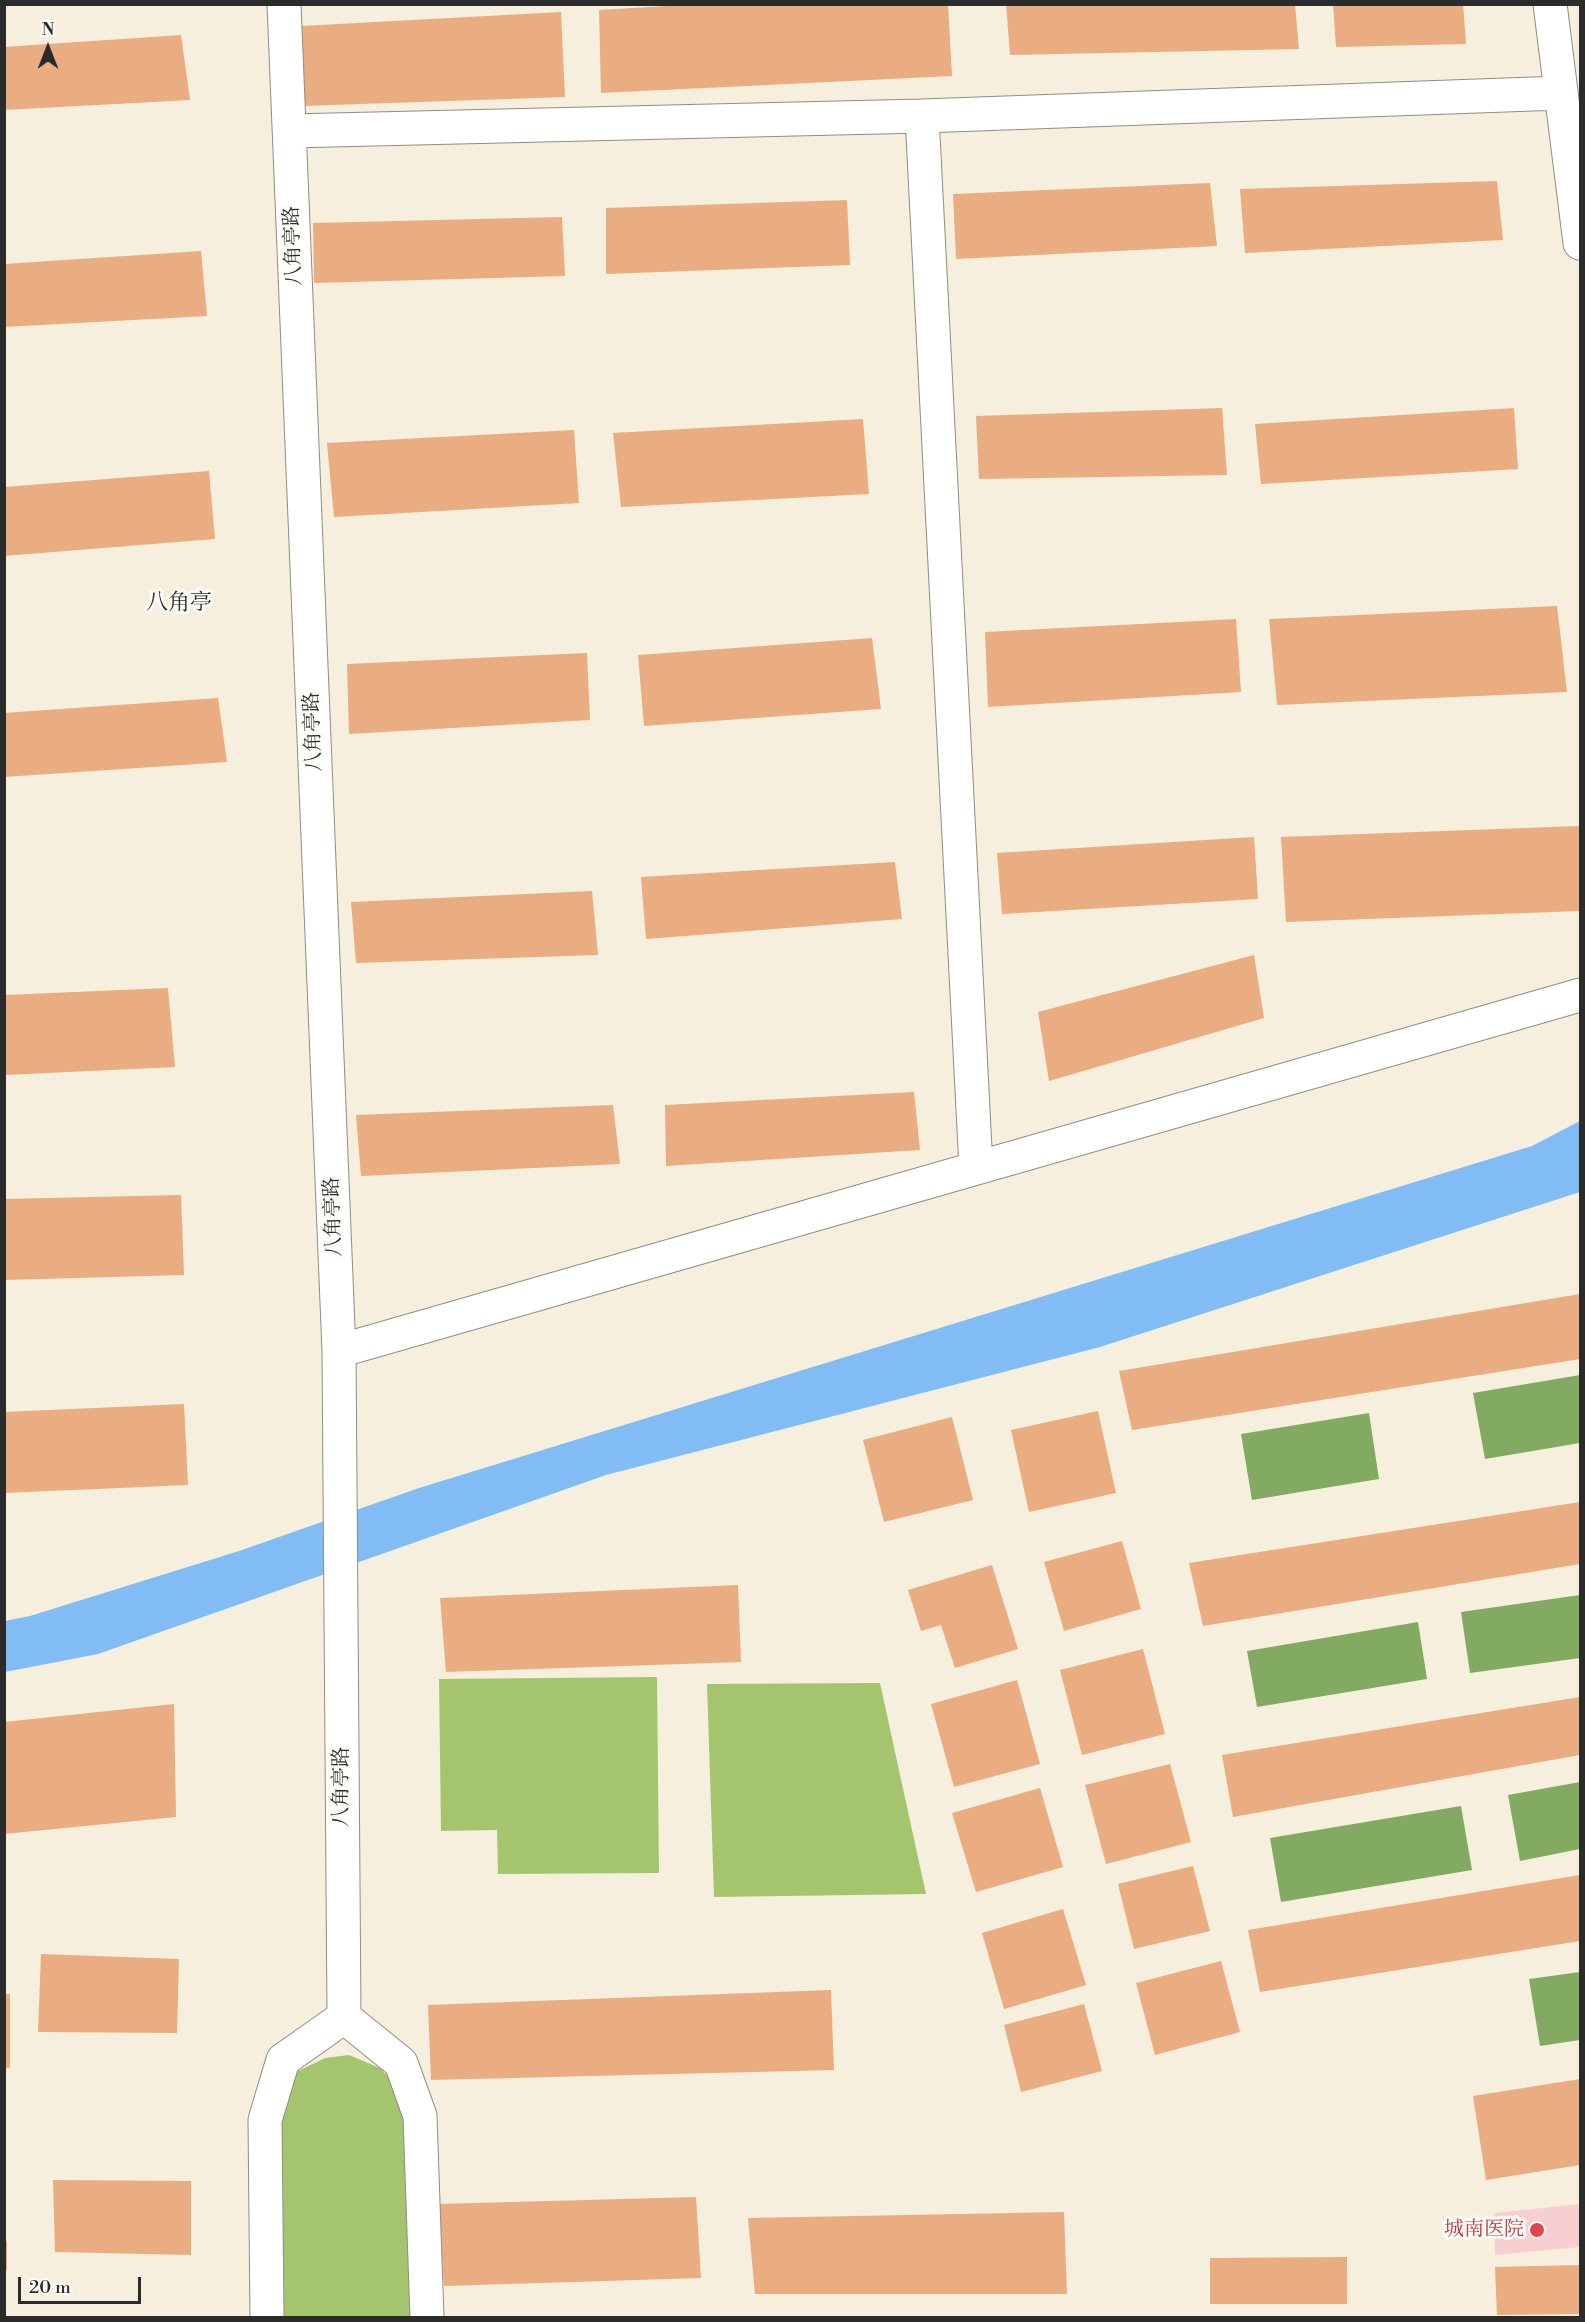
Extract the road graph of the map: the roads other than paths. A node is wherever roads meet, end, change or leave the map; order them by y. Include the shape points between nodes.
1 (284, 4) edge
2 (1550, 4) edge
3 (1561, 93) junction
4 (922, 116) junction
5 (290, 131) junction
6 (1581, 243) edge
7 (1581, 994) edge
8 (976, 1168) junction
9 (339, 1351) junction
10 (344, 2017) junction
11 (267, 2318) edge
12 (427, 2318) edge

1 - 5 street, 八角亭路
2 - 3 street
3 - 4 street
3 - 6 street
4 - 5 street
4 - 8 street
5 - 9 street, 八角亭路
7 - 8 street
8 - 9 street
9 - 10 street, 八角亭路
10 - 11 street via 283,2060 265,2120
10 - 12 street via 400,2063 420,2116

